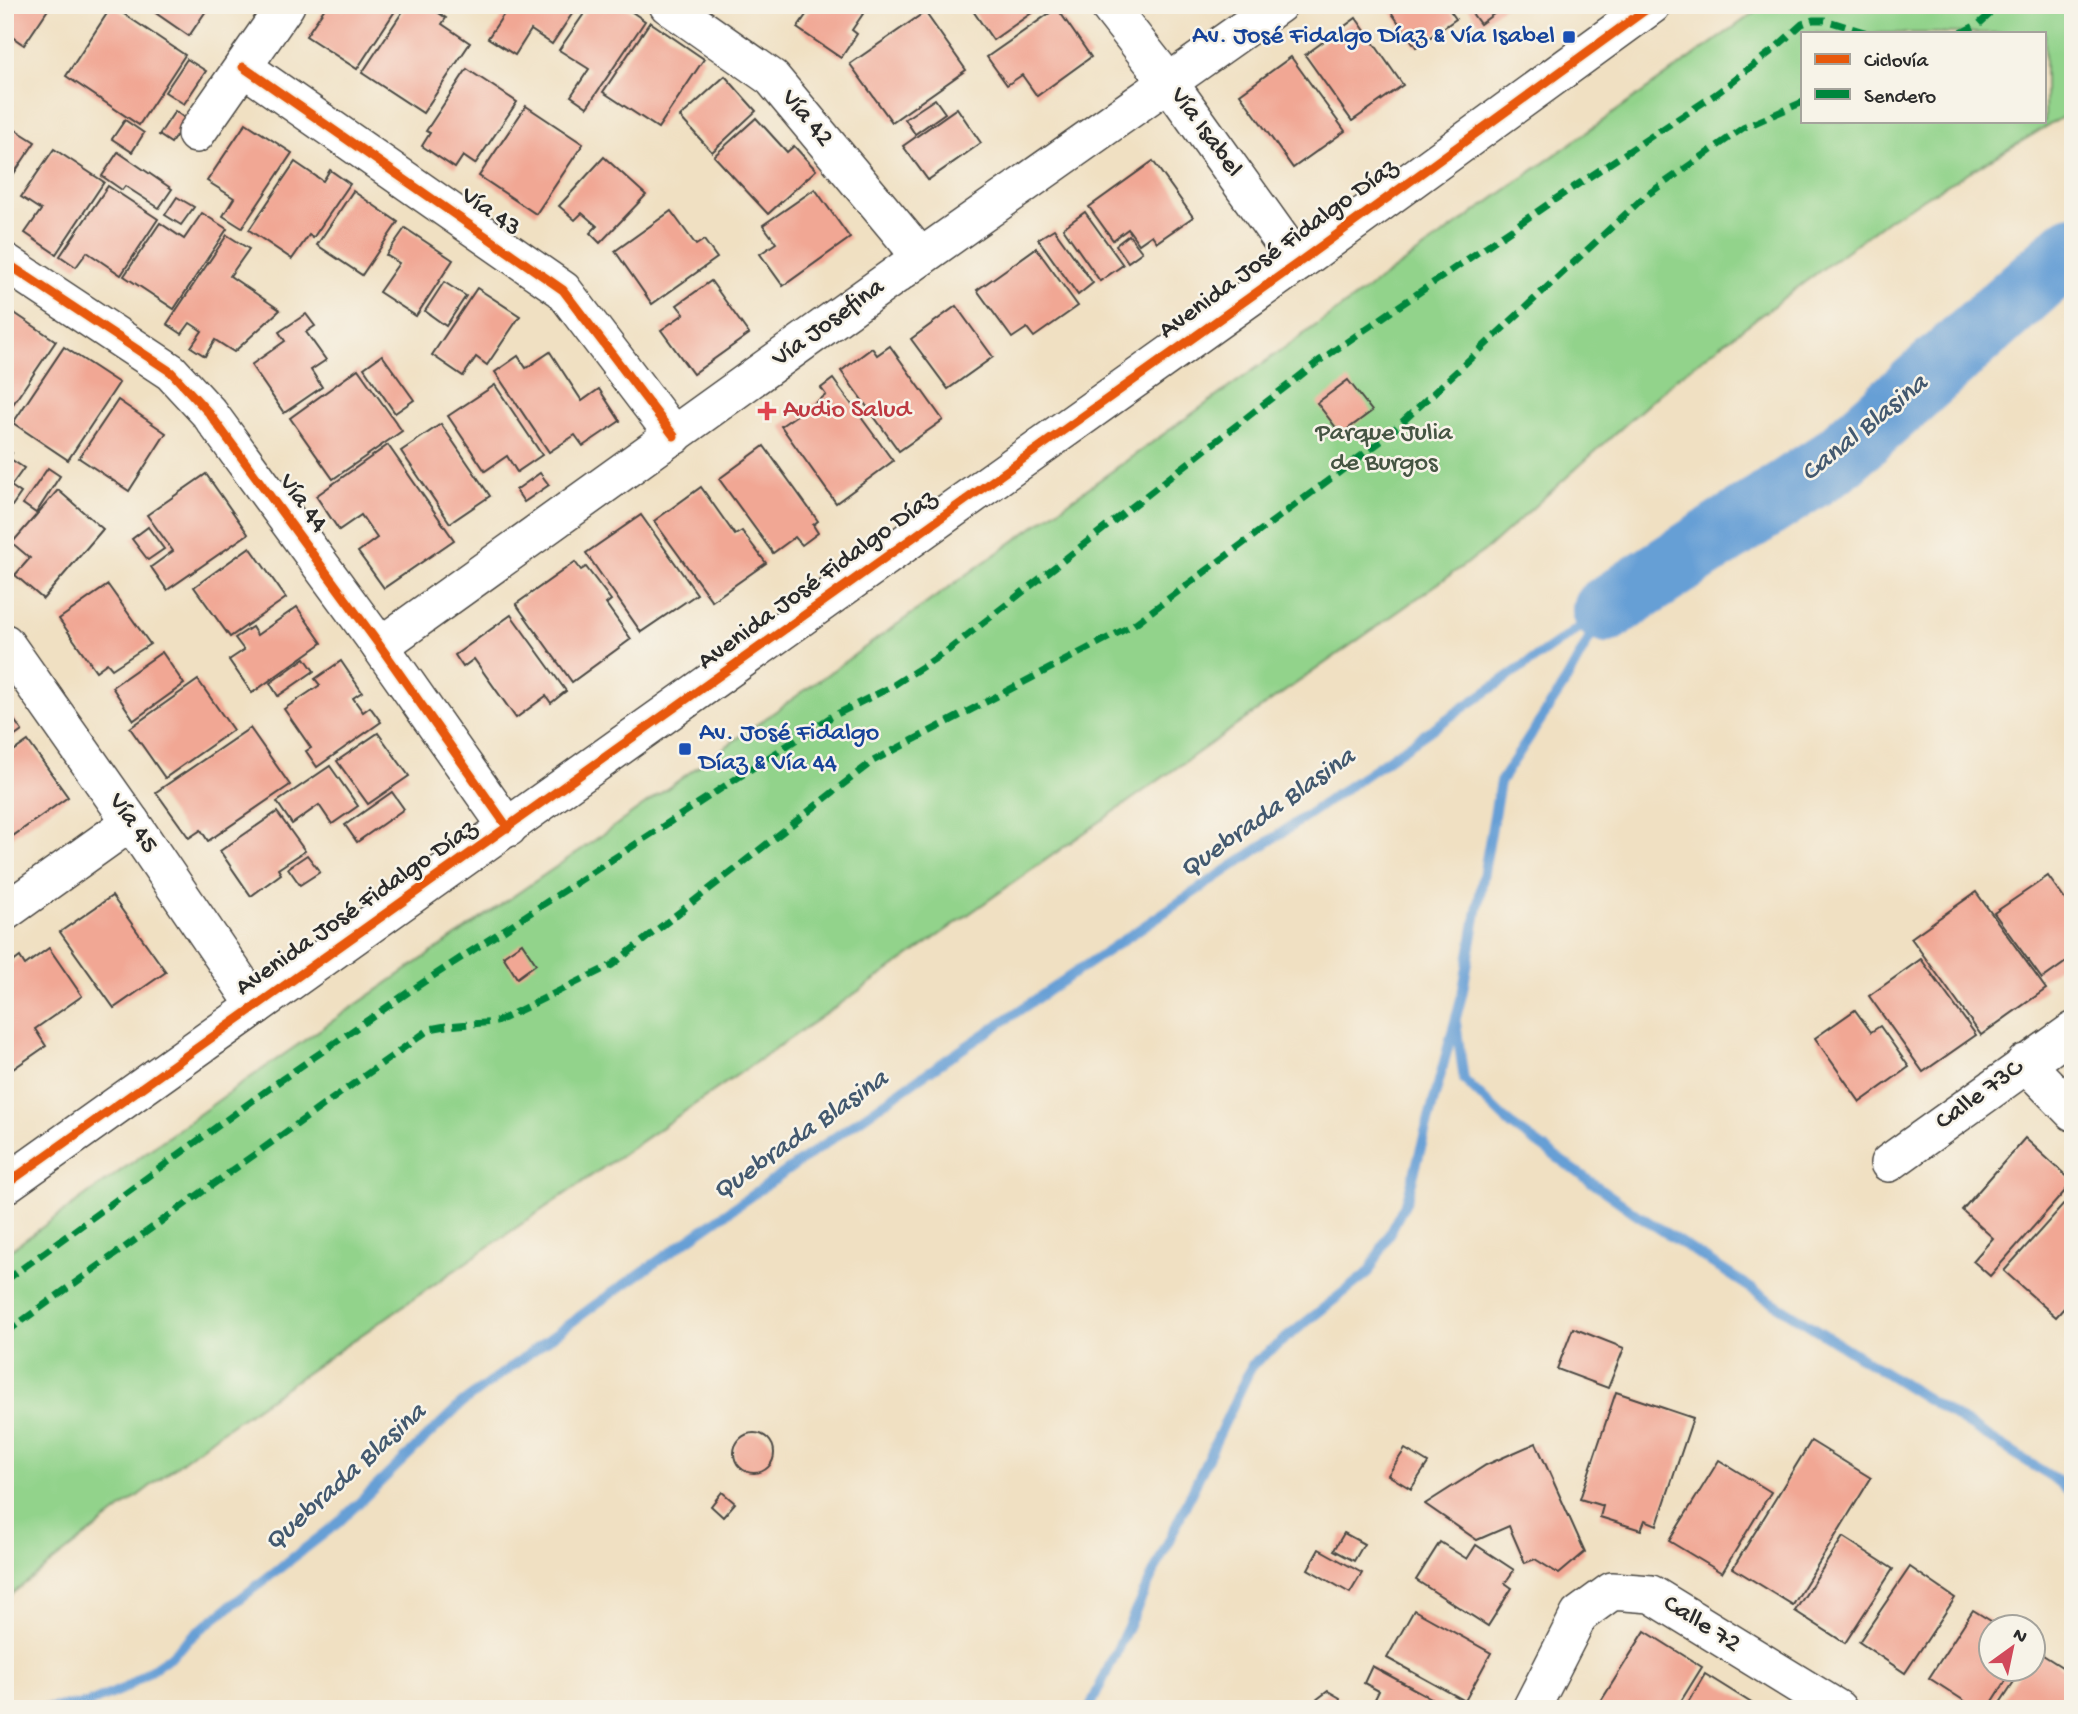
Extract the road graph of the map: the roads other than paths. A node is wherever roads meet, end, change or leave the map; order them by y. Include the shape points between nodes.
1 (286, 5) edge
2 (668, 5) edge
3 (1108, 5) edge
4 (1278, 5) edge
5 (1652, 5) edge
6 (243, 67) junction
7 (1170, 84) junction
8 (197, 134) dead end
9 (921, 257) junction
10 (5, 262) edge
11 (1298, 263) junction
12 (674, 436) junction
13 (5, 643) edge
14 (380, 646) junction
15 (131, 822) junction
16 (508, 828) junction
17 (5, 912) edge
18 (256, 1006) junction
19 (2073, 1031) edge
20 (2025, 1063) junction
21 (2073, 1112) edge
22 (1889, 1163) dead end
23 (5, 1185) edge
24 (1531, 1709) edge
25 (1838, 1709) edge

1 - 6 street
2 - 9 street, Vía 42 via 772,78
3 - 7 street, Vía Isabel
4 - 7 street, Vía Josefina
5 - 11 street, Avenida José Fidalgo Díaz
6 - 8 street
6 - 12 street, Vía 43 via 563,290
7 - 9 street, Vía Josefina
7 - 11 street, Vía Isabel
9 - 12 street, Vía Josefina
10 - 14 street, Vía 44 via 171,372 209,413
11 - 16 street, Avenida José Fidalgo Díaz
12 - 14 street, Vía Josefina
13 - 15 street, Vía 45
14 - 16 street, Vía 44
15 - 17 street
15 - 18 street, Vía 45
16 - 18 street, Avenida José Fidalgo Díaz
18 - 23 street, Avenida José Fidalgo Díaz
19 - 20 street, Calle 73C
20 - 21 street
20 - 22 street, Calle 73C
24 - 25 street, Calle 72 via 1579,1615 1612,1591 1651,1594

